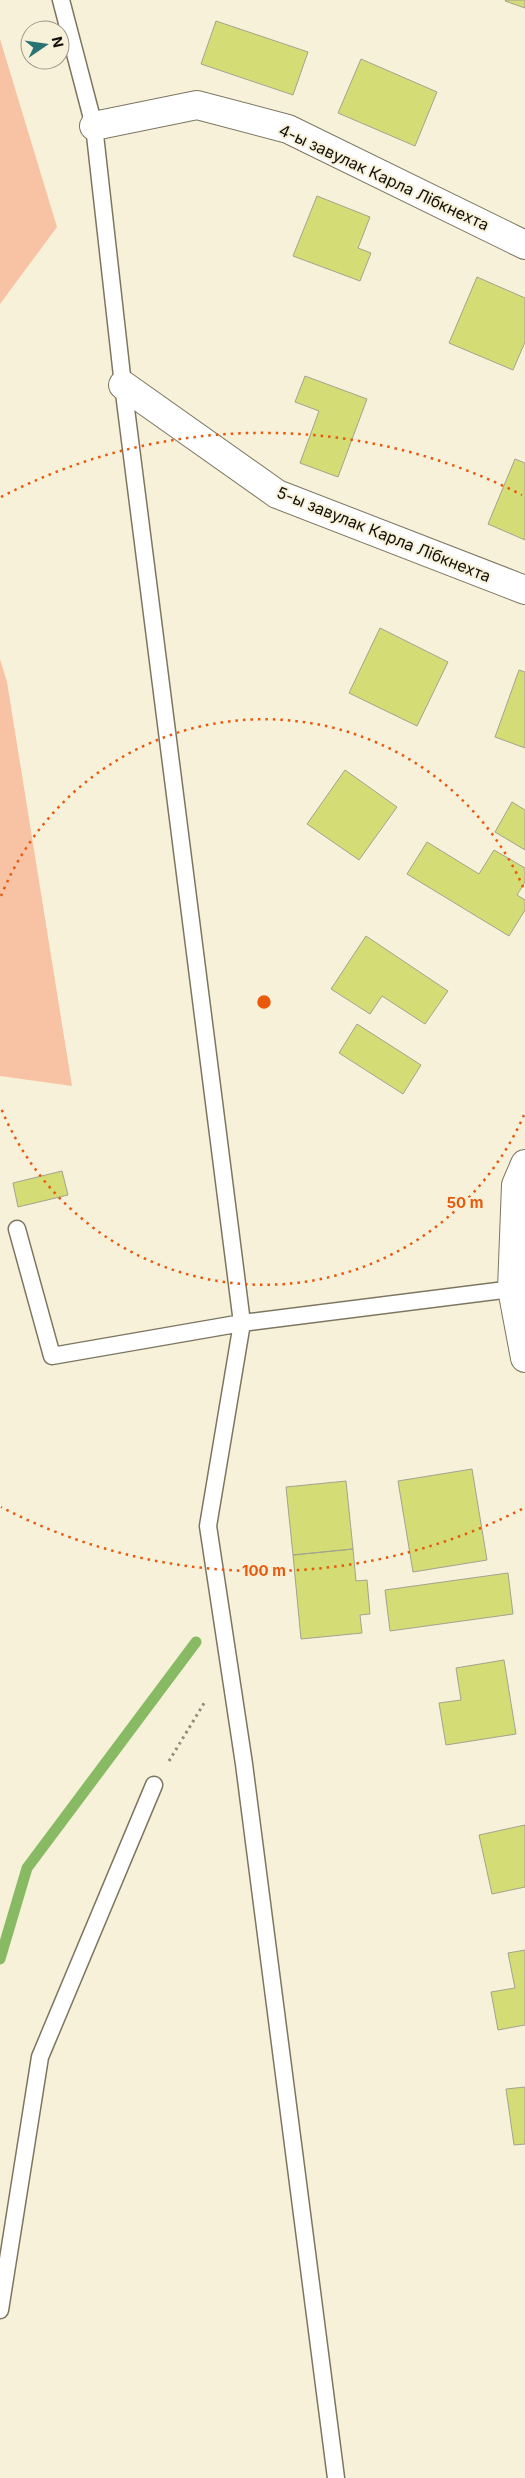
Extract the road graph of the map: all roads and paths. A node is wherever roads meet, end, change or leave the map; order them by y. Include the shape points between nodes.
1 (61, 0) edge
2 (94, 126) junction
3 (525, 245) edge
4 (123, 385) junction
5 (525, 590) edge
6 (525, 1164) edge
7 (17, 1229) dead end
8 (512, 1289) junction
9 (242, 1323) junction
10 (525, 1358) edge
11 (229, 1661) junction
12 (154, 1785) joint
13 (0, 2310) edge
14 (336, 2478) edge

1 - 2 lane
2 - 3 street, 4-ы завулак Карла Лібкнехта via 197,105 288,129
2 - 4 lane
4 - 5 street, 5-ы завулак Карла Лібкнехта via 277,494
4 - 9 lane
6 - 8 street via 516,1185
7 - 9 lane via 52,1356
8 - 9 lane
8 - 10 street
9 - 11 lane via 208,1526
11 - 12 path
11 - 14 lane
12 - 13 lane via 40,2057

